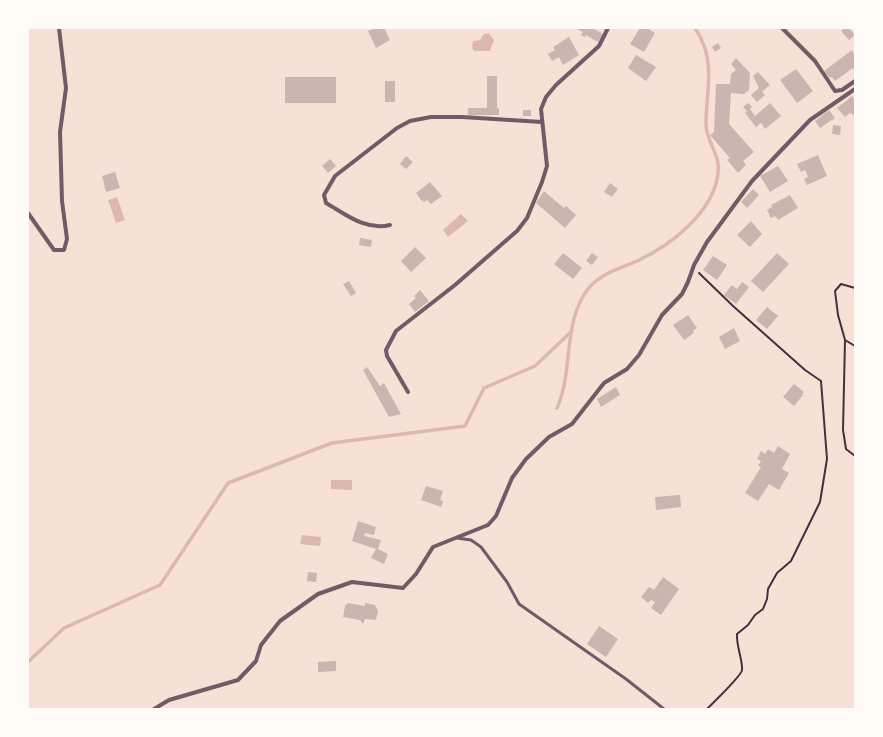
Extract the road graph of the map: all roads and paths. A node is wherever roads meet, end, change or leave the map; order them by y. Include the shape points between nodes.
1 (59, 28) edge
2 (608, 28) edge
3 (782, 28) edge
4 (855, 81) edge
5 (855, 89) edge
6 (542, 122) junction
7 (28, 213) edge
8 (390, 226) dead end
9 (694, 265) junction
10 (855, 288) edge
11 (845, 340) junction
12 (855, 346) edge
13 (408, 392) dead end
14 (855, 456) edge
15 (453, 538) junction
16 (154, 709) edge
17 (664, 709) edge
18 (707, 709) edge

1 - 7 street via 66,88 60,132 62,200 67,239 64,250 54,250
2 - 6 street via 599,46 546,97 541,109
3 - 4 street via 815,61 835,91 842,90
5 - 9 street via 810,120 752,182 707,242
6 - 8 street via 431,117 410,121 397,128 335,176 324,199 326,203 360,223 376,227
6 - 13 street via 546,166 527,218 517,231 455,285 396,331 386,350 386,356
9 - 15 street via 682,294 662,315 639,355 627,369 604,383 572,424 549,437 526,459 512,478 496,516 488,525
9 - 18 path via 733,306 805,370 821,380 827,459 820,502 802,542 791,561 777,573 768,589 763,609 737,634 742,671 737,680 724,689
10 - 11 path via 841,284 835,291
11 - 12 path
11 - 14 path via 843,430 846,449
15 - 16 street via 433,547 416,574 402,588 352,582 318,594 280,621 261,645 256,661 238,680 169,700
15 - 17 lane via 471,540 481,547 507,582 519,604 626,679

